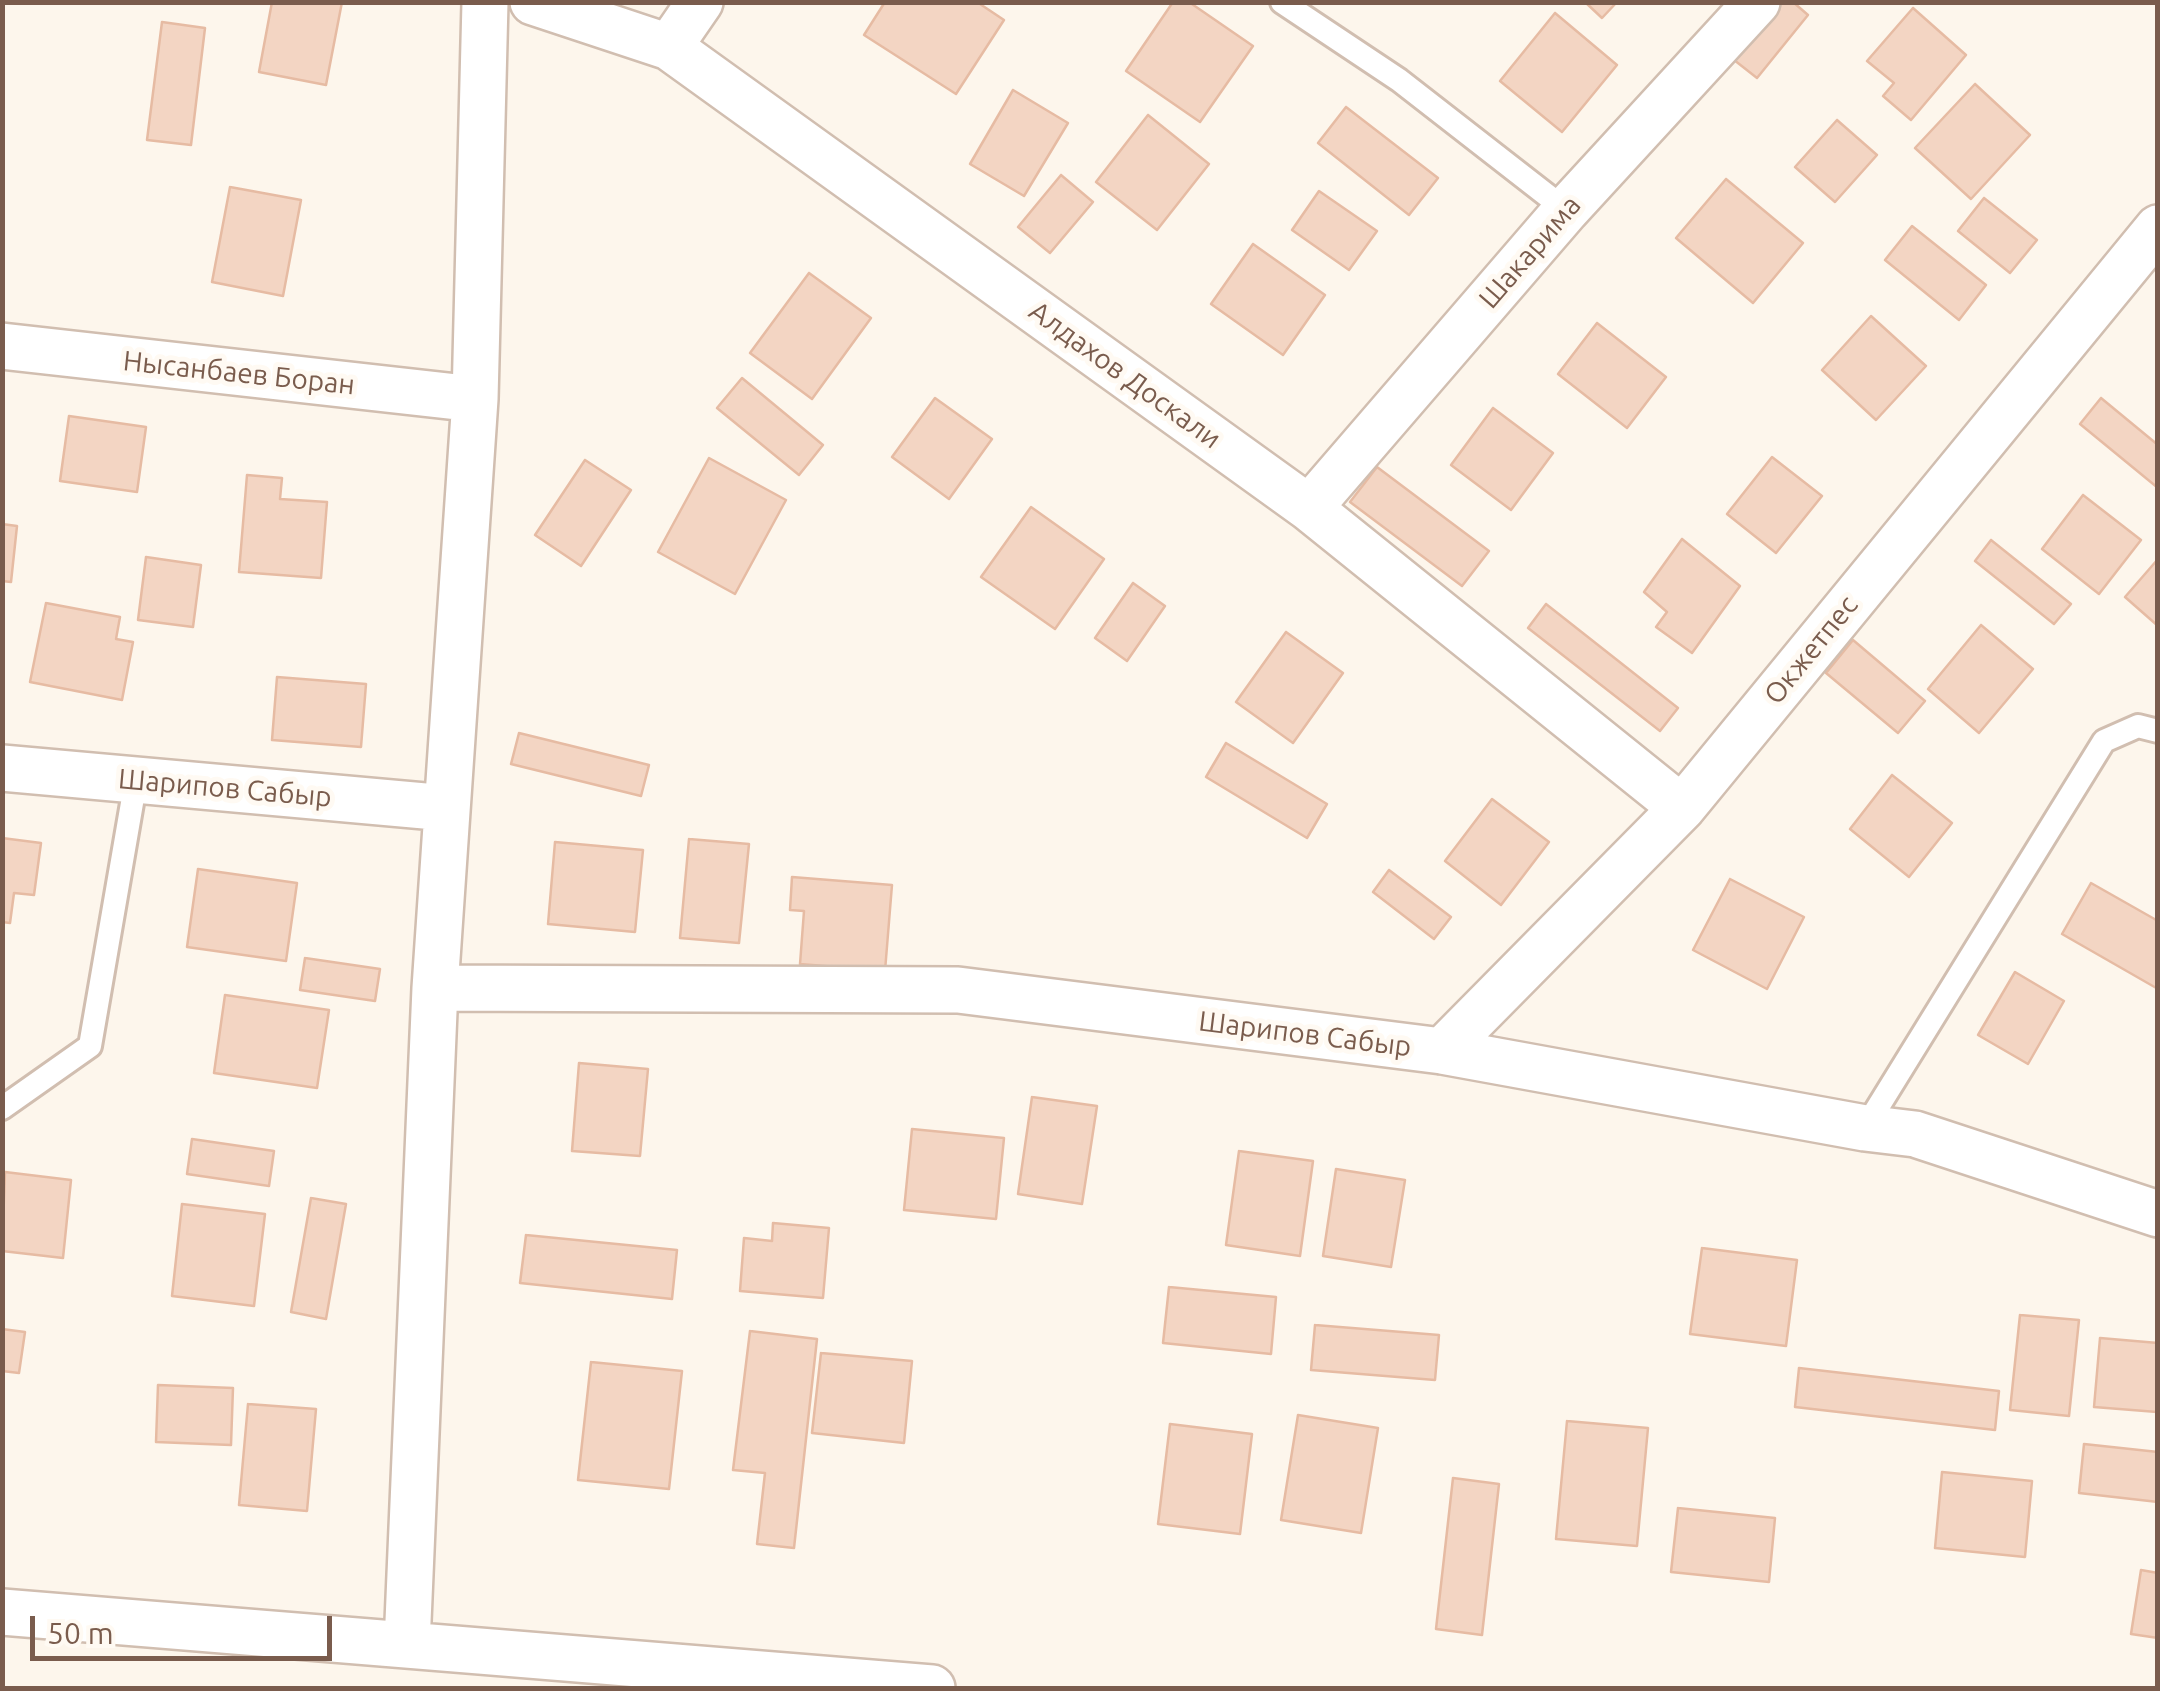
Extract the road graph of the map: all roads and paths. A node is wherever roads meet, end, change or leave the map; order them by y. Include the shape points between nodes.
1 (485, 2) edge
2 (533, 2) edge
3 (700, 2) edge
4 (1282, 2) edge
5 (1757, 2) edge
6 (669, 47) junction
7 (1566, 210) junction
8 (2158, 228) edge
9 (2, 346) edge
10 (475, 399) junction
11 (1309, 508) junction
12 (2158, 731) edge
13 (2, 768) edge
14 (136, 780) junction
15 (446, 808) junction
16 (1682, 808) junction
17 (435, 988) junction
18 (1442, 1052) junction
19 (2, 1108) edge
20 (1865, 1128) junction
21 (2158, 1214) edge
22 (2, 1612) edge
23 (407, 1646) junction
24 (932, 1688) edge

1 - 10 street
2 - 6 street, Алдахов Доскали
3 - 6 street
4 - 7 lane via 1398,80
5 - 7 street, Шакарима
6 - 11 street, Алдахов Доскали
7 - 11 street, Шакарима
8 - 16 street, Окжетпес
9 - 10 street, Нысанбаев Боран
10 - 15 street
11 - 16 street, Алдахов Доскали
12 - 20 lane via 2138,726 2104,741
13 - 14 street, Шарипов Сабыр
14 - 15 street, Шарипов Сабыр
14 - 19 lane via 90,1046
15 - 17 street
16 - 18 street, Окжетпес
17 - 18 street, Шарипов Сабыр via 958,990
17 - 23 street
18 - 20 street, Шарипов Сабыр
20 - 21 street, Шарипов Сабыр via 1914,1134
22 - 23 street
23 - 24 street

